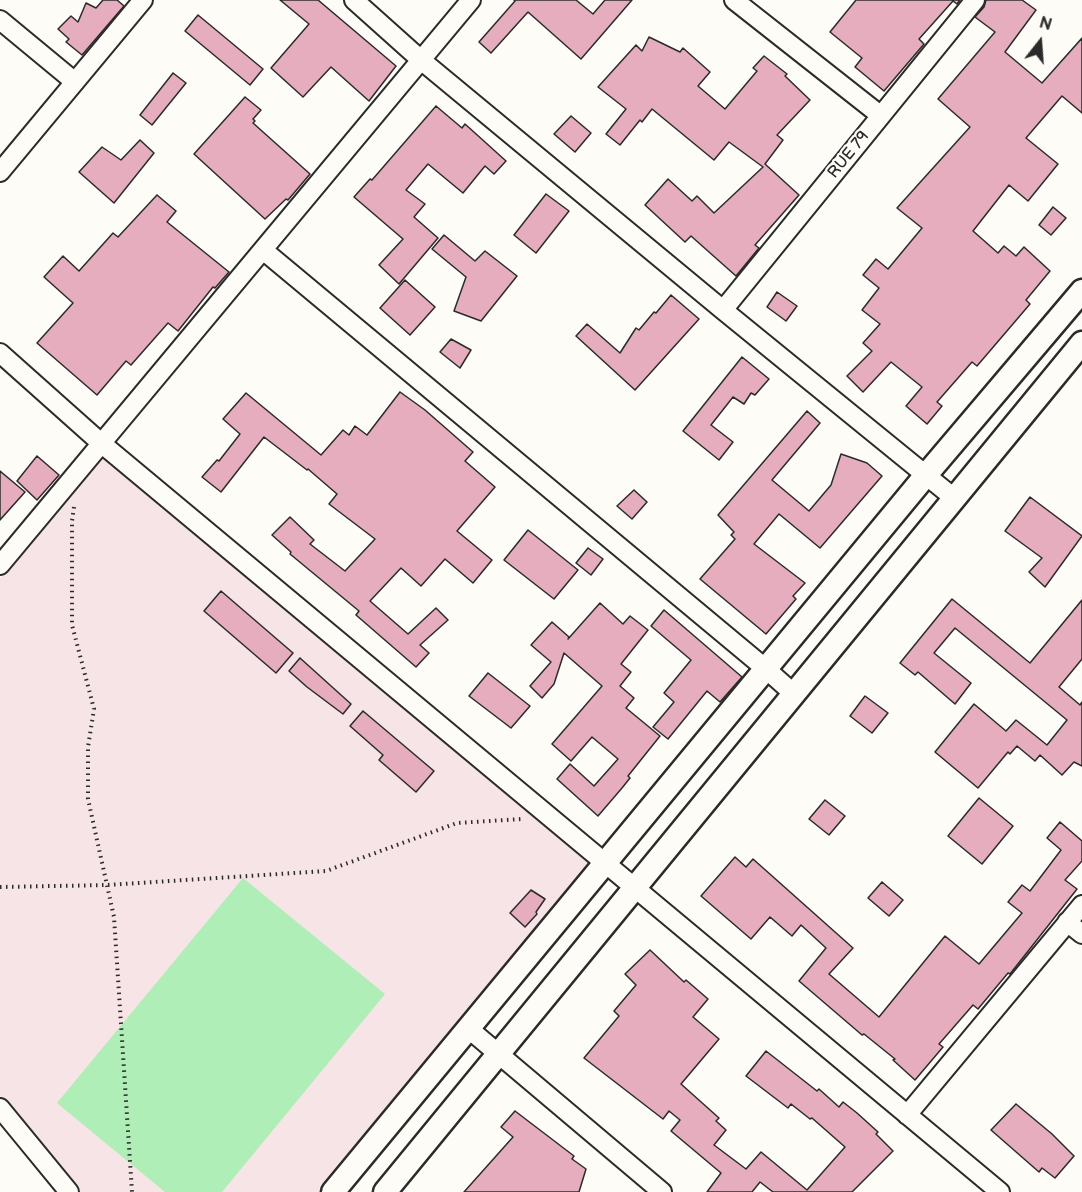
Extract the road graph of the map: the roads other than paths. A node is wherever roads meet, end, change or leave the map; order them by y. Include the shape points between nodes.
1 (143, 0) edge
2 (354, 0) edge
3 (471, 0) edge
4 (735, 0) edge
5 (975, 0) edge
6 (0, 20) edge
7 (421, 60) junction
8 (75, 82) junction
9 (880, 115) junction
10 (0, 171) edge
11 (263, 250) junction
12 (1082, 291) edge
13 (723, 310) junction
14 (1082, 342) edge
15 (0, 353) edge
16 (101, 443) junction
17 (926, 475) junction
18 (954, 498) junction
19 (0, 565) edge
20 (766, 669) junction
21 (794, 694) junction
22 (606, 863) junction
23 (635, 888) junction
24 (1082, 905) edge
25 (1067, 922) junction
26 (1082, 934) edge
27 (469, 1029) junction
28 (498, 1054) junction
29 (0, 1107) edge
30 (907, 1115) junction
31 (69, 1192) edge
32 (334, 1192) edge
33 (385, 1192) edge
34 (662, 1192) edge
35 (1000, 1192) edge

1 - 8 street
2 - 7 street
3 - 7 street
4 - 9 street
5 - 9 street, RUE 79
6 - 8 street
7 - 11 street
7 - 13 street
8 - 10 street
9 - 13 street, RUE 79
11 - 16 street
11 - 20 street
12 - 17 street
13 - 17 street
14 - 18 street
15 - 16 street
16 - 19 street
16 - 22 street
17 - 18 street
17 - 20 street
18 - 21 street
20 - 21 street
20 - 22 street
21 - 23 street
22 - 23 street
22 - 27 street
23 - 28 street
23 - 30 street
24 - 25 street
25 - 26 street
25 - 30 street
27 - 28 street
27 - 32 street
28 - 33 street
28 - 34 street
29 - 31 street
30 - 35 street

